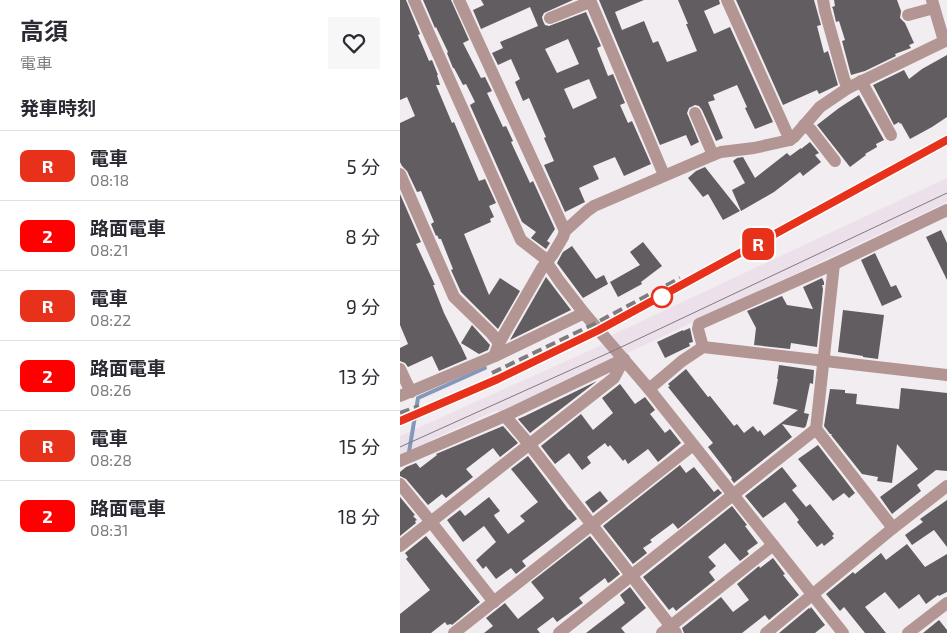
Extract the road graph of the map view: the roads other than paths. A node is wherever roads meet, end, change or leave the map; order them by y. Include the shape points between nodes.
1 (414, 0) edge
2 (459, 0) edge
3 (728, 0) edge
4 (823, 0) edge
5 (590, 1) edge
6 (933, 4) edge
7 (908, 15) dead end
8 (550, 18) dead end
9 (945, 40) edge
10 (861, 82) junction
11 (848, 88) junction
12 (695, 113) dead end
13 (804, 125) junction
14 (891, 135) dead end
15 (790, 140) junction
16 (713, 155) junction
17 (835, 160) dead end
18 (400, 174) edge
19 (664, 175) junction
20 (947, 210) edge
21 (565, 230) junction
22 (546, 263) junction
23 (834, 264) junction
24 (584, 313) junction
25 (498, 342) junction
26 (703, 347) junction
27 (496, 356) junction
28 (624, 359) junction
29 (823, 361) junction
30 (400, 368) edge
31 (947, 375) edge
32 (649, 389) junction
33 (405, 394) edge
34 (505, 416) junction
35 (816, 429) junction
36 (528, 444) junction
37 (693, 445) junction
38 (400, 461) edge
39 (400, 484) edge
40 (947, 486) edge
41 (734, 495) junction
42 (431, 522) junction
43 (591, 525) junction
44 (893, 528) junction
45 (773, 545) junction
46 (400, 546) edge
47 (631, 577) junction
48 (813, 595) junction
49 (494, 602) junction
50 (947, 603) edge
51 (669, 631) edge
52 (454, 633) edge
53 (559, 633) edge
54 (766, 633) edge
55 (843, 633) edge
56 (908, 633) edge

1 - 22 street via 521,240
2 - 21 street
3 - 15 street
4 - 11 street
5 - 8 street
5 - 19 street
6 - 7 street
6 - 9 street
9 - 10 street
10 - 11 street
10 - 14 street
11 - 13 street via 820,107
12 - 16 street
13 - 15 street
13 - 17 street
15 - 16 street
16 - 19 street
18 - 25 street via 454,297
19 - 21 street via 594,206
20 - 23 street
21 - 22 street
22 - 24 street
22 - 25 street
23 - 26 street via 699,324
23 - 29 street
24 - 27 street
24 - 28 street
25 - 27 street
26 - 29 street
26 - 32 street
27 - 33 street
28 - 32 street
28 - 34 street
28 - 36 street via 614,378
29 - 31 street
29 - 35 street
30 - 33 street
32 - 37 street
34 - 36 street
34 - 38 street
35 - 41 street
35 - 44 street
36 - 42 street
36 - 43 street
37 - 41 street
37 - 43 street
39 - 42 street
40 - 44 street
41 - 45 street
41 - 47 street
42 - 46 street
42 - 49 street
43 - 47 street
43 - 49 street
44 - 48 street
45 - 48 street
45 - 51 street
47 - 51 street
47 - 53 street
48 - 54 street
48 - 55 street
49 - 52 street
50 - 56 street

